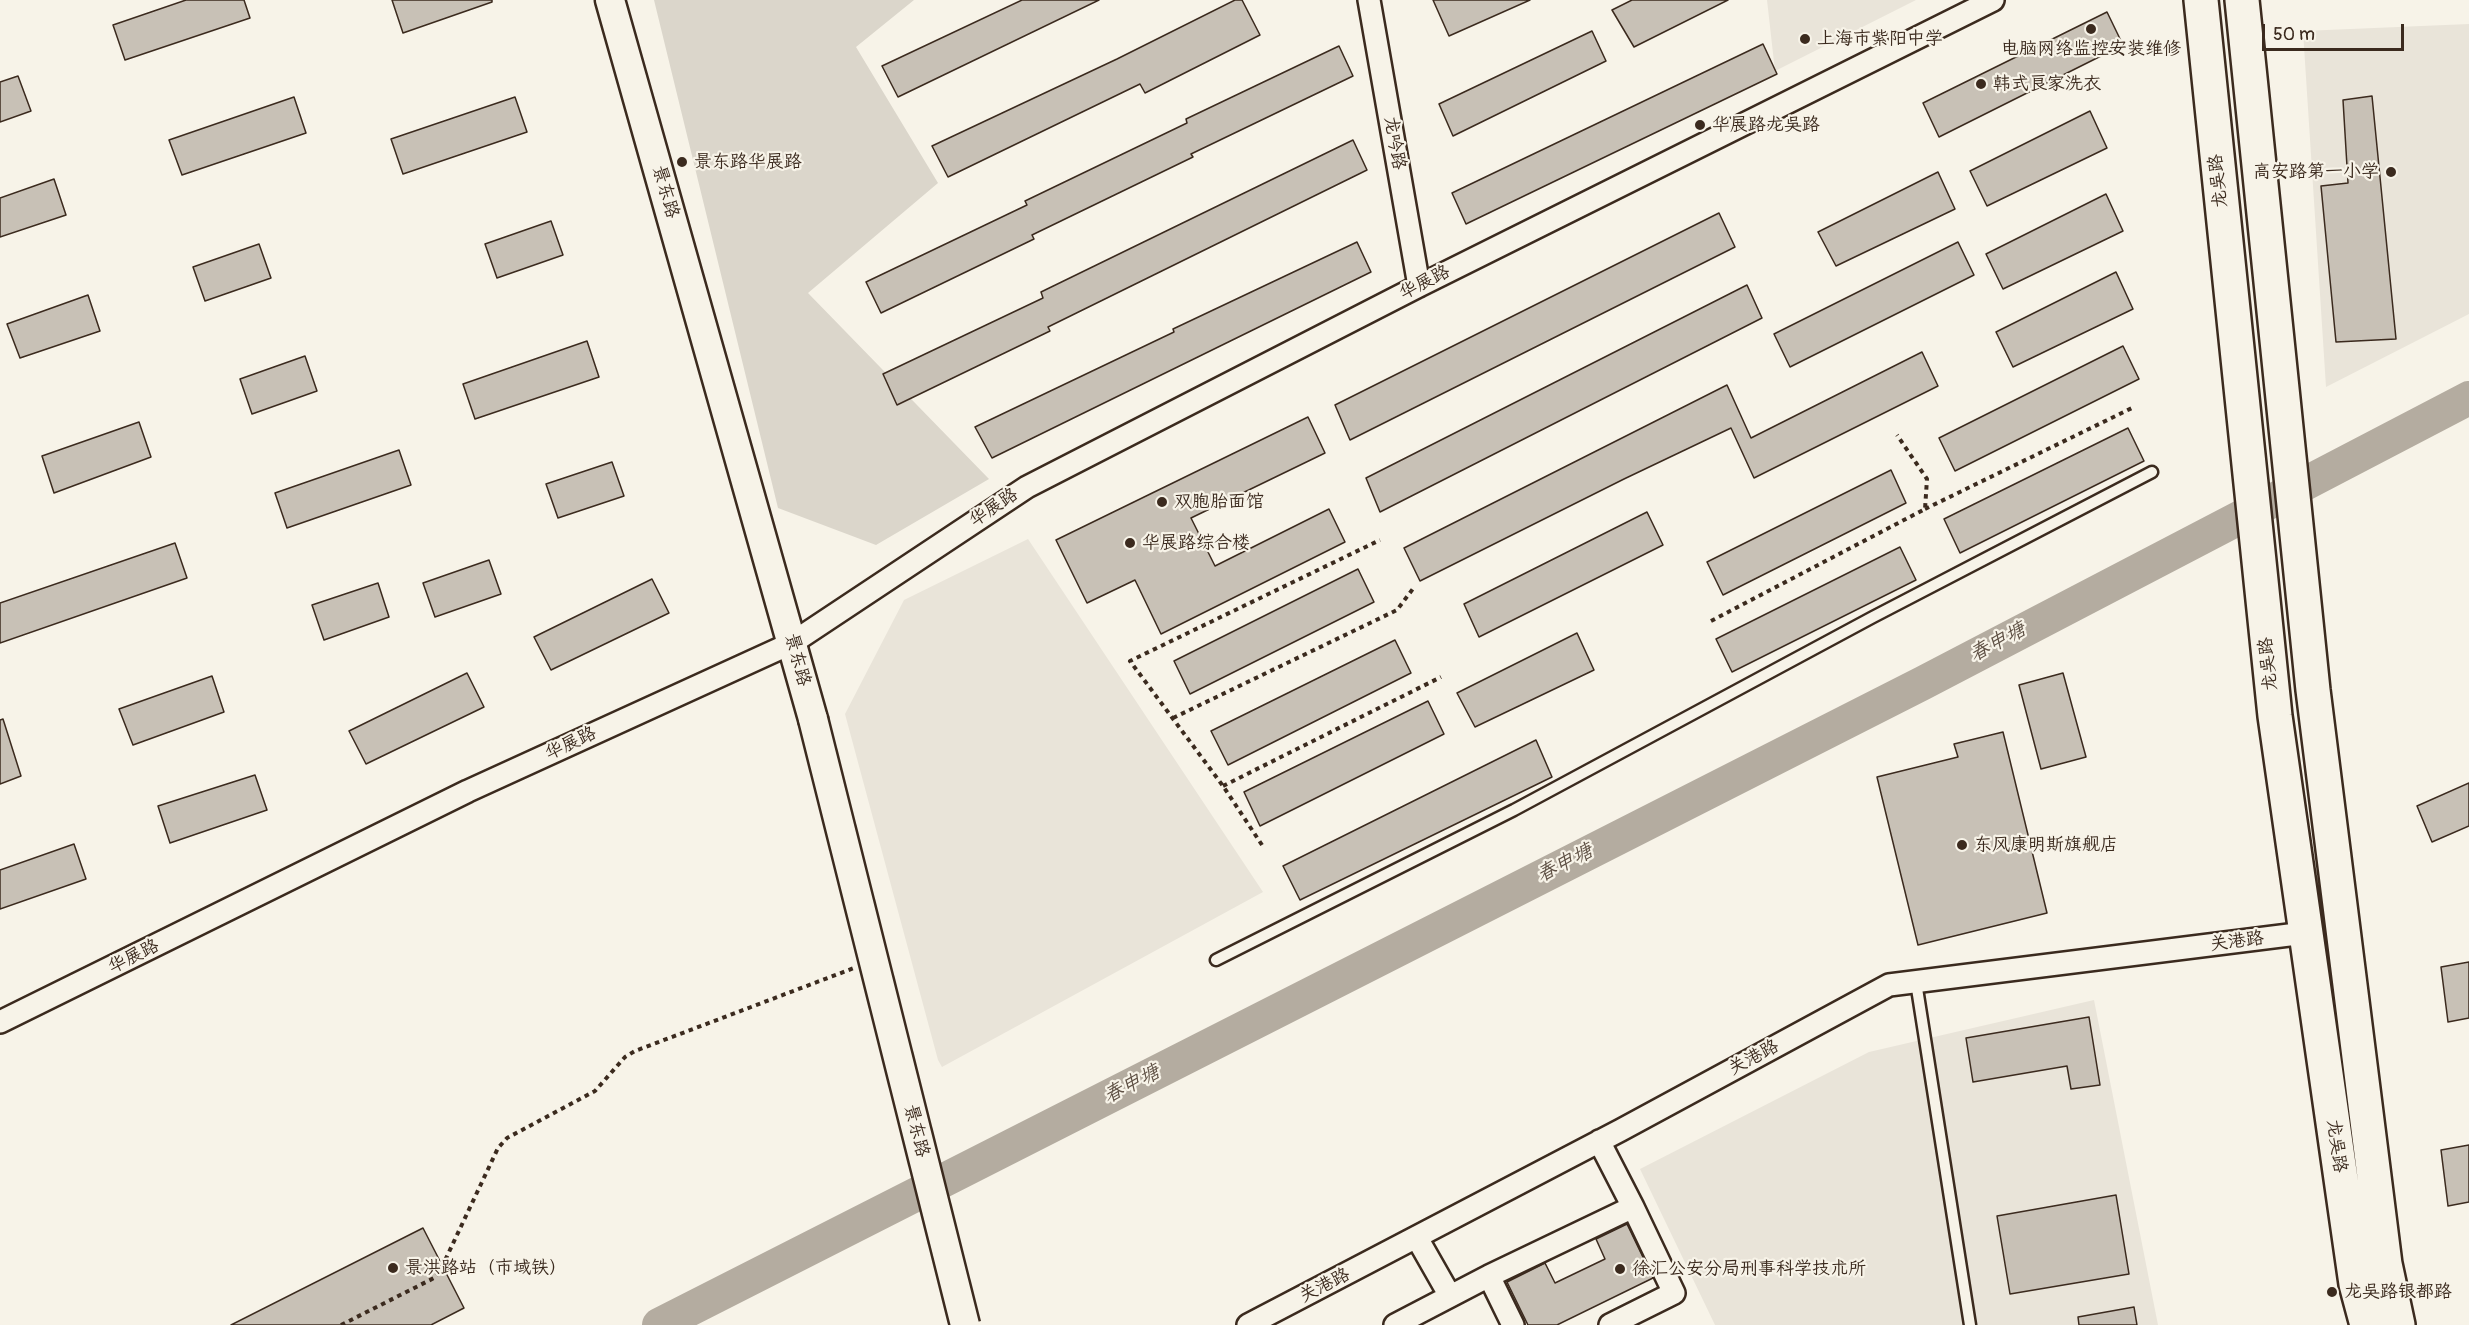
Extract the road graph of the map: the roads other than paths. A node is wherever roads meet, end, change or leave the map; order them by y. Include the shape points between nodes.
1 (610, 0) edge
2 (1369, 0) edge
3 (1994, 0) edge
4 (2201, 0) edge
5 (2242, 0) edge
6 (1419, 286) junction
7 (2152, 472) dead end
8 (792, 643) junction
9 (2305, 933) junction
10 (1216, 960) dead end
11 (1916, 982) junction
12 (0, 1023) edge
13 (1599, 1141) junction
14 (1633, 1207) junction
15 (1417, 1238) junction
16 (1489, 1276) junction
17 (1450, 1296) junction
18 (965, 1325) edge
19 (1248, 1325) edge
20 (1395, 1325) edge
21 (1513, 1325) edge
22 (1610, 1325) edge
23 (1970, 1325) edge
24 (2367, 1325) edge
25 (2398, 1325) edge

1 - 8 street, 景东路
2 - 6 street, 龙吟路
3 - 6 street, 华展路
4 - 9 main road, 龙吴路 via 2275,716
5 - 25 main road, 龙吴路 via 2313,690 2385,1264
6 - 8 street, 华展路 via 1027,487
7 - 10 lane via 1514,810
8 - 12 street, 华展路 via 468,792
8 - 18 street, 景东路, bridge
9 - 11 street, 关港路
9 - 24 main road, 龙吴路 via 2356,1284
11 - 13 street, 关港路 via 1889,985
11 - 23 lane
13 - 14 street
13 - 15 street, 关港路
14 - 16 street
14 - 22 street via 1674,1293
15 - 17 street
15 - 19 street, 关港路
16 - 17 street
16 - 21 street
17 - 20 street

